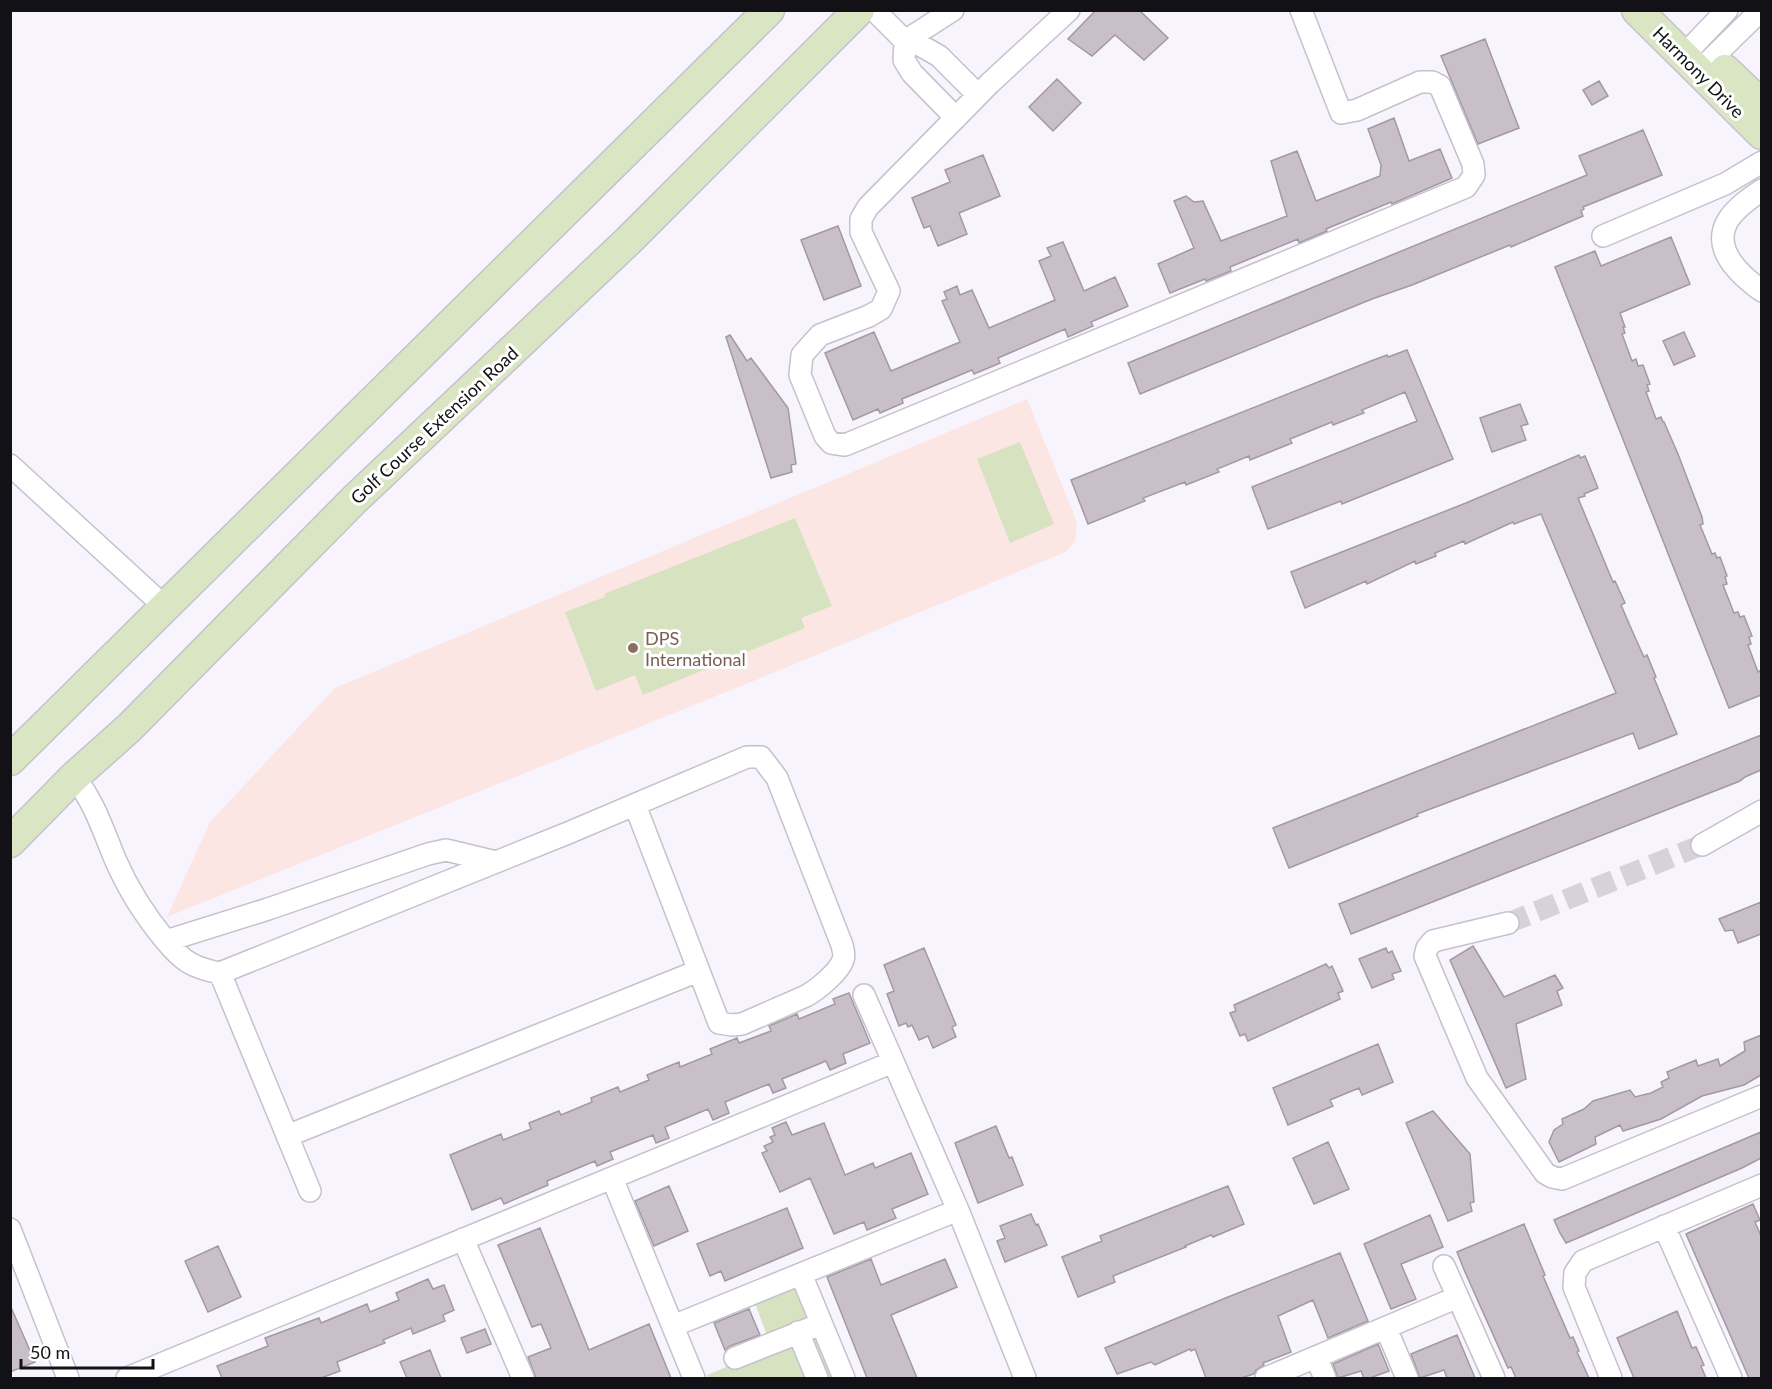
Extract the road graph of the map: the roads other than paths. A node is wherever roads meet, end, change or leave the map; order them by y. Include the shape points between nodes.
1 (769, 10) edge
2 (859, 10) edge
3 (874, 10) edge
4 (953, 10) edge
5 (1069, 10) edge
6 (1301, 10) edge
7 (1637, 10) edge
8 (1665, 10) edge
9 (1727, 10) edge
10 (1761, 10) edge
11 (905, 41) junction
12 (1698, 57) junction
13 (984, 89) junction
14 (1761, 105) edge
15 (956, 117) junction
16 (1761, 134) edge
17 (1761, 162) edge
18 (1761, 190) edge
19 (1603, 236) dead end
20 (1761, 291) edge
21 (10, 465) edge
22 (165, 607) junction
23 (10, 760) edge
24 (74, 777) junction
25 (635, 805) junction
26 (1761, 811) edge
27 (10, 842) edge
28 (1702, 845) tunnel mouth
29 (496, 862) junction
30 (1508, 923) tunnel mouth
31 (166, 941) junction
32 (698, 971) junction
33 (220, 973) junction
34 (864, 995) dead end
35 (893, 1062) junction
36 (1761, 1096) edge
37 (287, 1136) junction
38 (612, 1178) junction
39 (1761, 1185) edge
40 (310, 1191) dead end
41 (958, 1210) junction
42 (1664, 1226) junction
43 (10, 1229) edge
44 (463, 1239) junction
45 (1444, 1266) dead end
46 (801, 1274) junction
47 (1458, 1298) junction
48 (821, 1324) junction
49 (673, 1326) junction
50 (1386, 1328) junction
51 (798, 1332) junction
52 (1316, 1357) junction
53 (735, 1358) dead end
54 (68, 1378) edge
55 (127, 1378) edge
56 (523, 1378) edge
57 (694, 1378) edge
58 (817, 1378) edge
59 (844, 1378) edge
60 (1025, 1378) edge
61 (1266, 1378) edge
62 (1324, 1378) edge
63 (1407, 1378) edge
64 (1494, 1378) edge
65 (1611, 1378) edge
66 (1731, 1378) edge

1 - 22 main road
2 - 24 main road, Golf Course Extension Road via 628,241 354,500 129,728
3 - 11 street
4 - 11 street
5 - 13 street
6 - 15 street via 1341,113 1357,110 1420,82 1440,86 1473,164 1474,175 1466,187 845,446 831,443 800,375 802,355 820,335 881,309 888,291 861,232 861,219 868,207
7 - 12 main road, Harmony Drive
8 - 12 main road, Harmony Drive
9 - 12 street
10 - 12 street
11 - 13 street via 939,56
11 - 15 street via 904,60 912,73
12 - 14 main road, Harmony Drive
12 - 16 main road, Harmony Drive
13 - 15 street
17 - 19 street via 1725,184
18 - 20 street via 1727,221 1724,233 1731,262
21 - 22 street
22 - 23 main road
24 - 27 main road, Golf Course Extension Road
24 - 31 street via 87,792 135,900
25 - 29 street
25 - 32 street
25 - 32 street via 747,757 761,757 777,778 844,957 814,992 732,1025 719,1023
26 - 28 street
29 - 31 street via 446,850 428,854
29 - 33 street
30 - 36 street via 1433,941 1425,956 1476,1078 1545,1173 1562,1179
31 - 33 street via 177,954 200,969
32 - 37 street
33 - 37 street
34 - 35 street
35 - 38 street
35 - 41 street
37 - 40 street
38 - 44 street
38 - 49 street
39 - 42 street
41 - 46 street
41 - 60 street
42 - 65 street via 1583,1261 1575,1273 1574,1287
42 - 66 street
43 - 54 street
44 - 55 street
44 - 56 street
45 - 47 street
46 - 48 street
46 - 49 street
47 - 50 street
47 - 64 street
48 - 51 street
48 - 59 street
49 - 57 street
50 - 52 street
50 - 63 street
51 - 53 street
51 - 58 street
52 - 61 street
52 - 62 street

